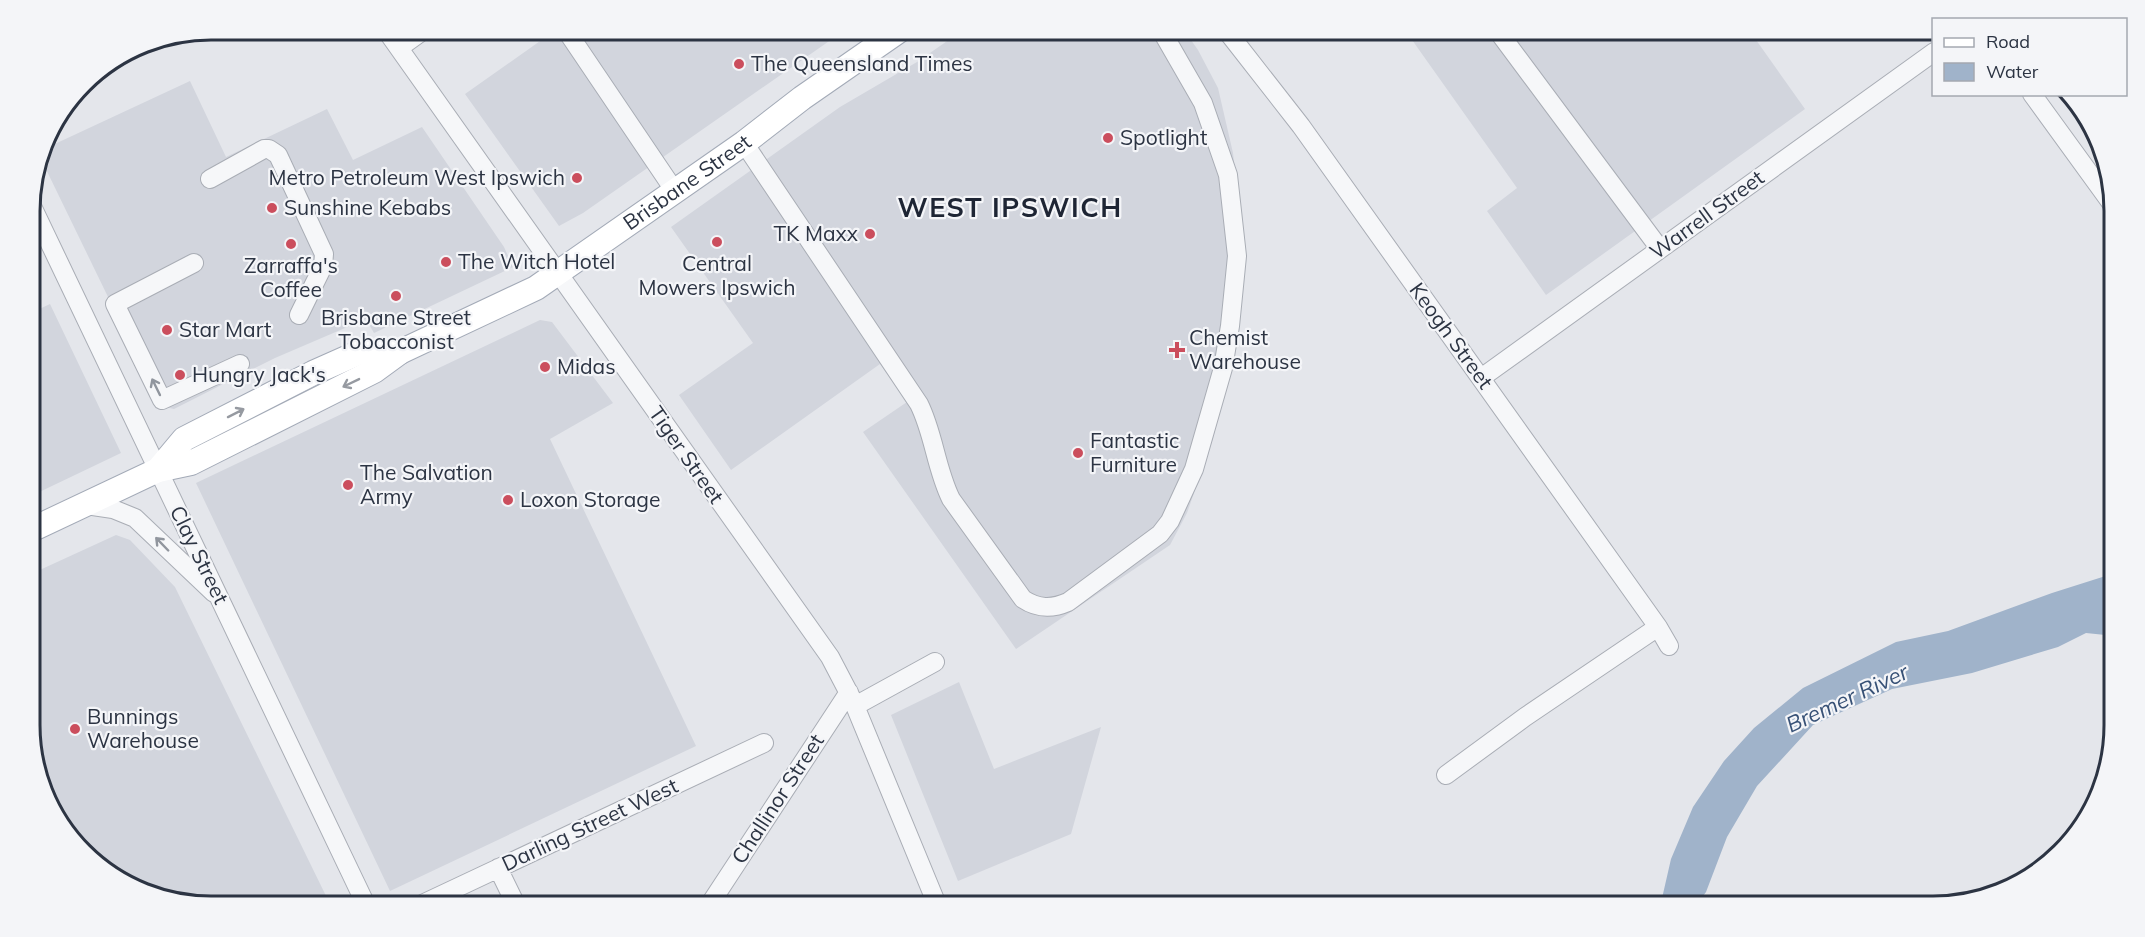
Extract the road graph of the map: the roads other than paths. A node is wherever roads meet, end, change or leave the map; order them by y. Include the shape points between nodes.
1 (1167, 40) edge
2 (1234, 40) edge
3 (1505, 40) edge
4 (394, 41) edge
5 (409, 41) edge
6 (573, 41) edge
7 (885, 41) edge
8 (399, 48) junction
9 (1932, 53) edge
10 (2033, 96) edge
11 (744, 143) junction
12 (210, 178) dead end
13 (674, 190) junction
14 (2103, 192) edge
15 (41, 225) edge
16 (1660, 249) junction
17 (194, 263) dead end
18 (557, 273) junction
19 (299, 315) dead end
20 (240, 364) dead end
21 (1481, 378) junction
22 (158, 470) junction
23 (86, 505) junction
24 (40, 526) edge
25 (220, 599) junction
26 (1658, 627) junction
27 (1669, 646) dead end
28 (935, 662) dead end
29 (852, 699) junction
30 (764, 743) dead end
31 (1446, 775) dead end
32 (498, 868) junction
33 (363, 896) edge
34 (439, 896) edge
35 (512, 896) edge
36 (716, 896) edge
37 (933, 896) edge

1 - 11 street via 1203,103 1228,175 1237,256 1223,368 1194,469 1170,521 1160,534 1059,606 1040,607 1023,599 951,499 946,489 942,448 919,404
2 - 21 street, Keogh Street via 1301,126
3 - 16 street
4 - 8 street, Tiger Street
5 - 8 street
6 - 13 street
7 - 11 main road, Brisbane Street
8 - 18 street, Tiger Street
9 - 16 street, Warrell Street
10 - 14 street
11 - 13 main road, Brisbane Street
12 - 19 street via 264,149 278,155 324,254 323,266
13 - 18 main road, Brisbane Street
15 - 22 street, Clay Street
16 - 21 street, Warrell Street
20 -> 17 street via 162,400 115,304
18 - 22 main road, Brisbane Street via 521,297 400,352 374,371 191,463
18 - 29 street, Tiger Street via 830,657
21 - 26 street, Keogh Street
22 - 23 main road, Brisbane Street
22 - 25 street, Clay Street
23 - 24 main road, Brisbane Street
25 -> 23 street via 135,518 113,509
25 - 33 street, Clay Street
26 - 27 street, Keogh Street
26 - 31 street
28 - 29 street
29 - 36 street, Challinor Street
29 - 37 street, Tiger Street
30 - 32 street, Darling Street West
32 - 34 street, Darling Street West
32 - 35 street

